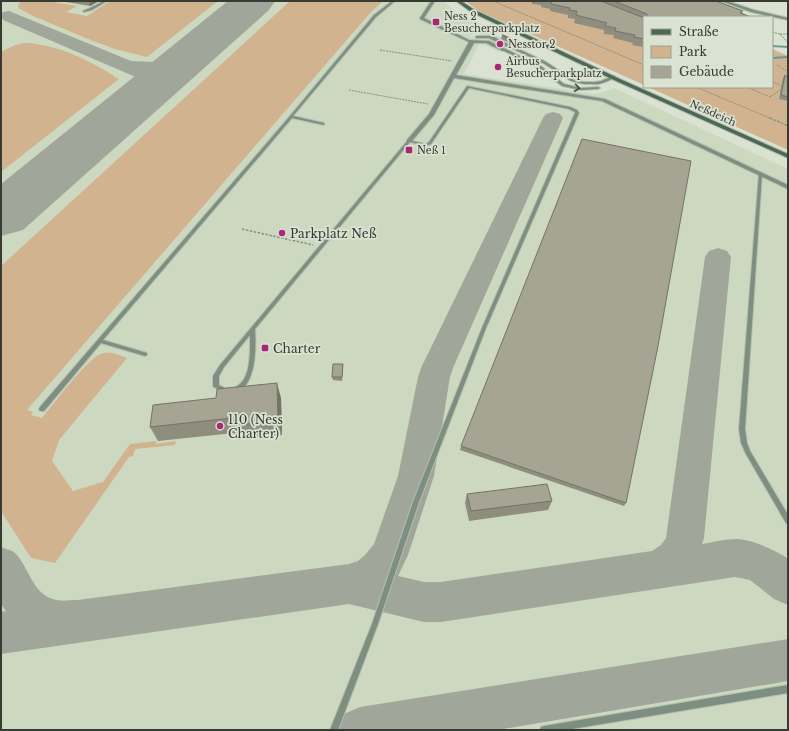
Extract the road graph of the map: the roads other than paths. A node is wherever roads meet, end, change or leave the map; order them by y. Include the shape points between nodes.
1 (106, 1) edge
2 (394, 1) edge
3 (433, 1) edge
4 (458, 1) edge
5 (723, 1) edge
6 (84, 11) dead end
7 (788, 19) edge
8 (470, 41) junction
9 (512, 47) joint
10 (505, 50) joint
11 (788, 57) edge
12 (773, 58) edge
13 (597, 70) junction
14 (453, 76) junction
15 (615, 78) junction
16 (473, 79) junction
17 (592, 83) junction
18 (468, 87) junction
19 (598, 88) joint
20 (291, 117) junction
21 (323, 124) dead end
22 (409, 141) junction
23 (788, 156) edge
24 (760, 174) junction
25 (788, 187) edge
26 (253, 330) junction
27 (100, 341) junction
28 (145, 354) dead end
29 (42, 409) dead end
30 (788, 521) edge
31 (788, 688) edge
32 (334, 730) edge
33 (544, 730) edge

1 - 6 lane
2 - 20 lane via 375,16
3 - 8 street via 422,18
4 - 13 street, Neßdeich via 473,11
5 - 7 street
8 - 9 street via 483,36
8 - 10 street via 487,42
8 - 14 street
9 - 17 lane via 549,65 570,81
10 -> 19 lane via 541,68 563,85 581,89
11 - 12 street
13 - 15 street, Neßdeich
13 - 17 street via 599,77
14 - 16 street
14 - 22 street via 431,115
15 - 17 street
15 - 19 street
15 - 23 street, Neßdeich
16 - 18 lane
16 - 24 street via 603,100
18 - 22 lane via 429,144
18 - 32 lane via 575,109 576,113 484,328 416,502 375,624
20 - 21 lane
20 - 27 lane
22 - 26 lane
24 - 25 street
24 - 30 lane via 742,429 748,452
26 - 26 lane via 222,366 216,376 216,386 227,391 240,388 250,375
27 - 28 lane
27 - 29 lane
31 - 33 lane

